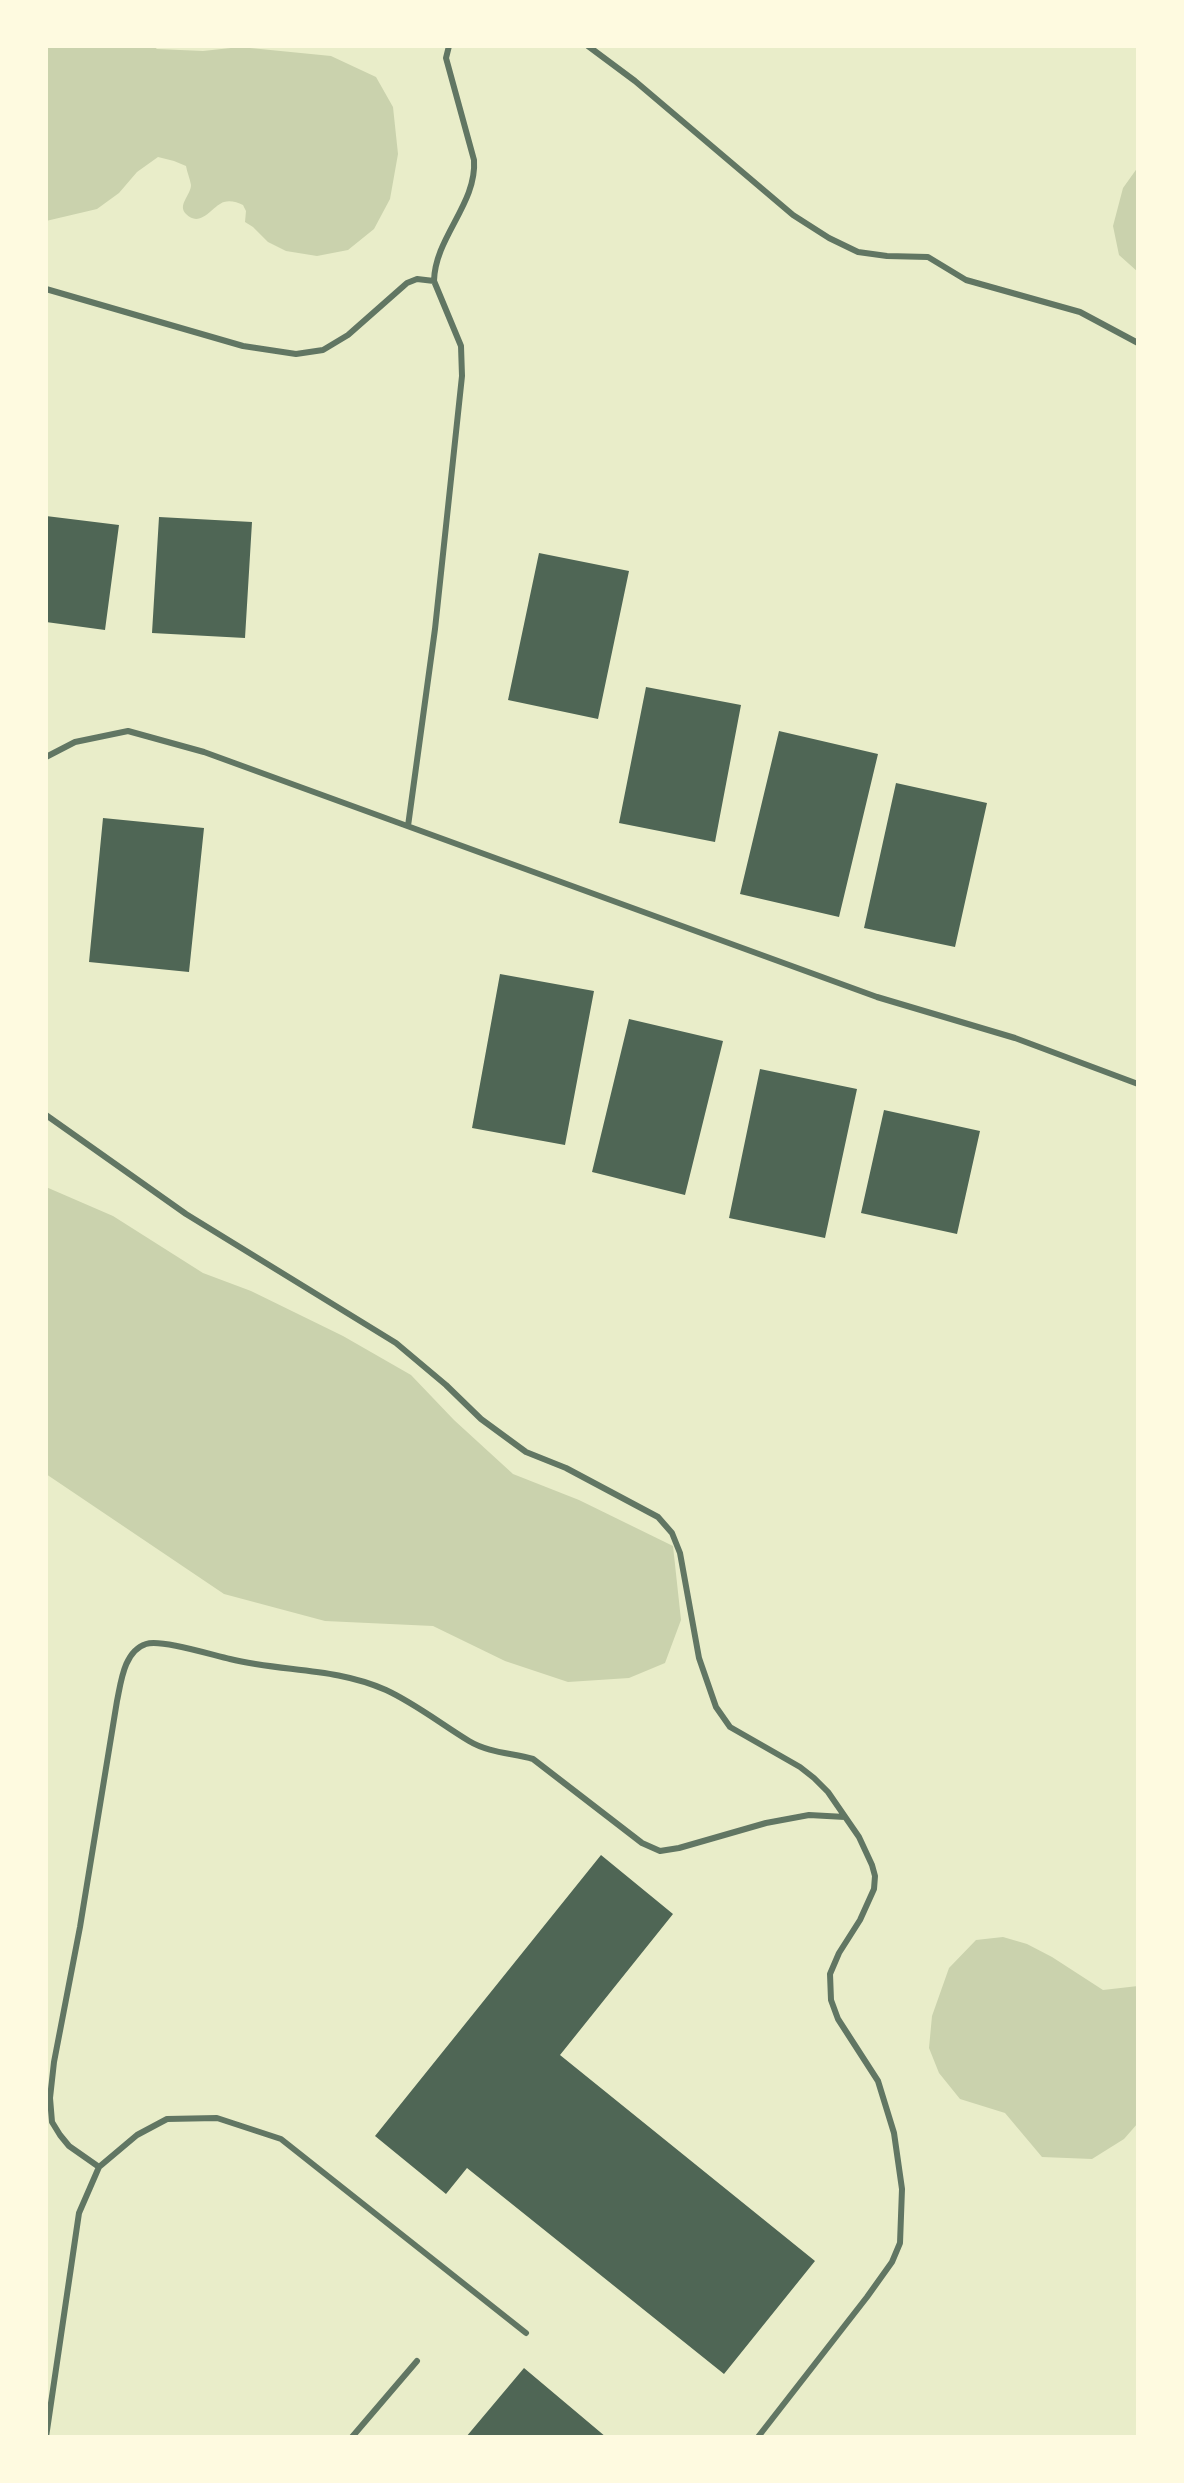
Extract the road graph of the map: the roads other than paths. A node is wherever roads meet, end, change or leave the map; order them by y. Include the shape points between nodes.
1 (449, 46) edge
2 (588, 46) edge
3 (434, 281) junction
4 (46, 289) edge
5 (1138, 343) edge
6 (46, 757) edge
7 (408, 826) junction
8 (1138, 1084) edge
9 (46, 1115) edge
10 (845, 1817) junction
11 (99, 2167) junction
12 (526, 2333) dead end
13 (417, 2361) dead end
14 (46, 2437) edge
15 (352, 2437) edge
16 (758, 2437) edge

1 - 3 lane via 446,58 475,173
2 - 5 lane via 793,215 829,238 858,252 928,257 966,280 1080,312
3 - 4 lane via 407,283 348,335 323,350 296,354 243,346
3 - 7 lane via 463,360
6 - 7 lane via 75,742 128,731 204,752
7 - 8 lane via 877,997 1015,1038
9 - 10 lane via 186,1214 396,1343 526,1452 658,1517 680,1553 699,1658 716,1707 730,1727 814,1778
10 - 11 lane via 809,1815 660,1851 642,1843 533,1759 490,1751 386,1690 346,1676 147,1643 124,1667 50,2098 52,2122 60,2135
10 - 16 lane via 875,1876 860,1920 830,1974 831,2000 878,2081 894,2133 902,2189 900,2243 867,2297
11 - 12 lane via 137,2135 167,2119 217,2118 281,2139
11 - 14 lane via 79,2213
13 - 15 lane

